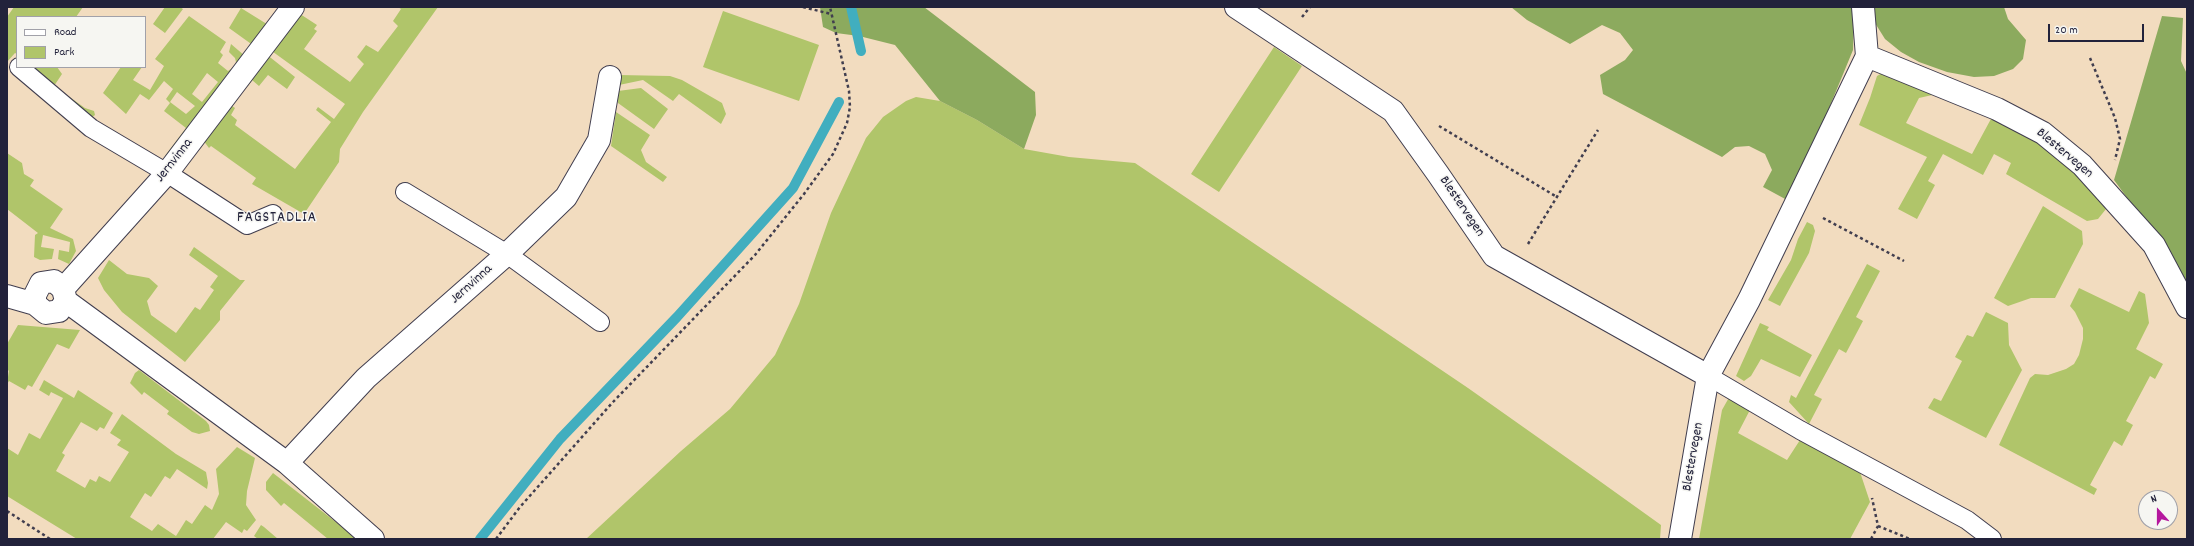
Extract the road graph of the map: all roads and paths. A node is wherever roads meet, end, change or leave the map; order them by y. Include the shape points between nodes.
1 (293, 7) edge
2 (803, 7) edge
3 (830, 7) edge
4 (1236, 7) edge
5 (1863, 7) edge
6 (831, 14) junction
7 (1867, 56) junction
8 (2090, 58) dead end
9 (21, 68) edge
10 (610, 78) dead end
11 (1598, 130) dead end
12 (1411, 136) junction
13 (166, 173) junction
14 (405, 192) dead end
15 (2107, 193) junction
16 (1557, 197) junction
17 (273, 214) dead end
18 (1824, 218) dead end
19 (507, 254) junction
20 (1904, 262) dead end
21 (1513, 268) junction
22 (65, 295) junction
23 (7, 296) edge
24 (2187, 307) edge
25 (600, 322) dead end
26 (1708, 376) junction
27 (286, 463) junction
28 (7, 511) edge
29 (50, 539) edge
30 (373, 539) edge
31 (496, 539) edge
32 (1680, 539) edge
33 (1871, 539) edge
34 (1910, 539) edge
35 (1992, 539) edge

1 - 13 street, Jernvinna
2 - 6 path
3 - 6 path
4 - 12 street, Blestervegen via 1393,111
5 - 7 street
6 - 31 path via 849,91 850,107 847,123 833,154 755,255 613,402 520,507
7 - 15 street, Blestervegen via 1997,109 2043,133 2082,165
7 - 26 street, Blestervegen via 1752,293
8 - 15 path via 2111,103 2120,139 2116,157 2108,174
9 - 13 lane via 91,128
10 - 19 street, Jernvinna via 599,140 566,197
11 - 16 path
12 - 16 path via 1435,123
12 - 21 street, Blestervegen via 1494,256
13 - 17 lane via 247,226
13 - 22 street, Jernvinna
14 - 19 lane
15 - 24 street, Blestervegen via 2154,245
16 - 21 path
18 - 20 path
19 - 25 lane
19 - 27 street, Jernvinna via 366,378
21 - 26 street, Blestervegen
22 - 23 street, Jernvinna via 59,311 46,313 35,304
22 - 27 street
26 - 32 street, Blestervegen
26 - 35 lane via 1800,430 1967,520
27 - 30 street
28 - 29 path
33 - 34 path via 1878,526

